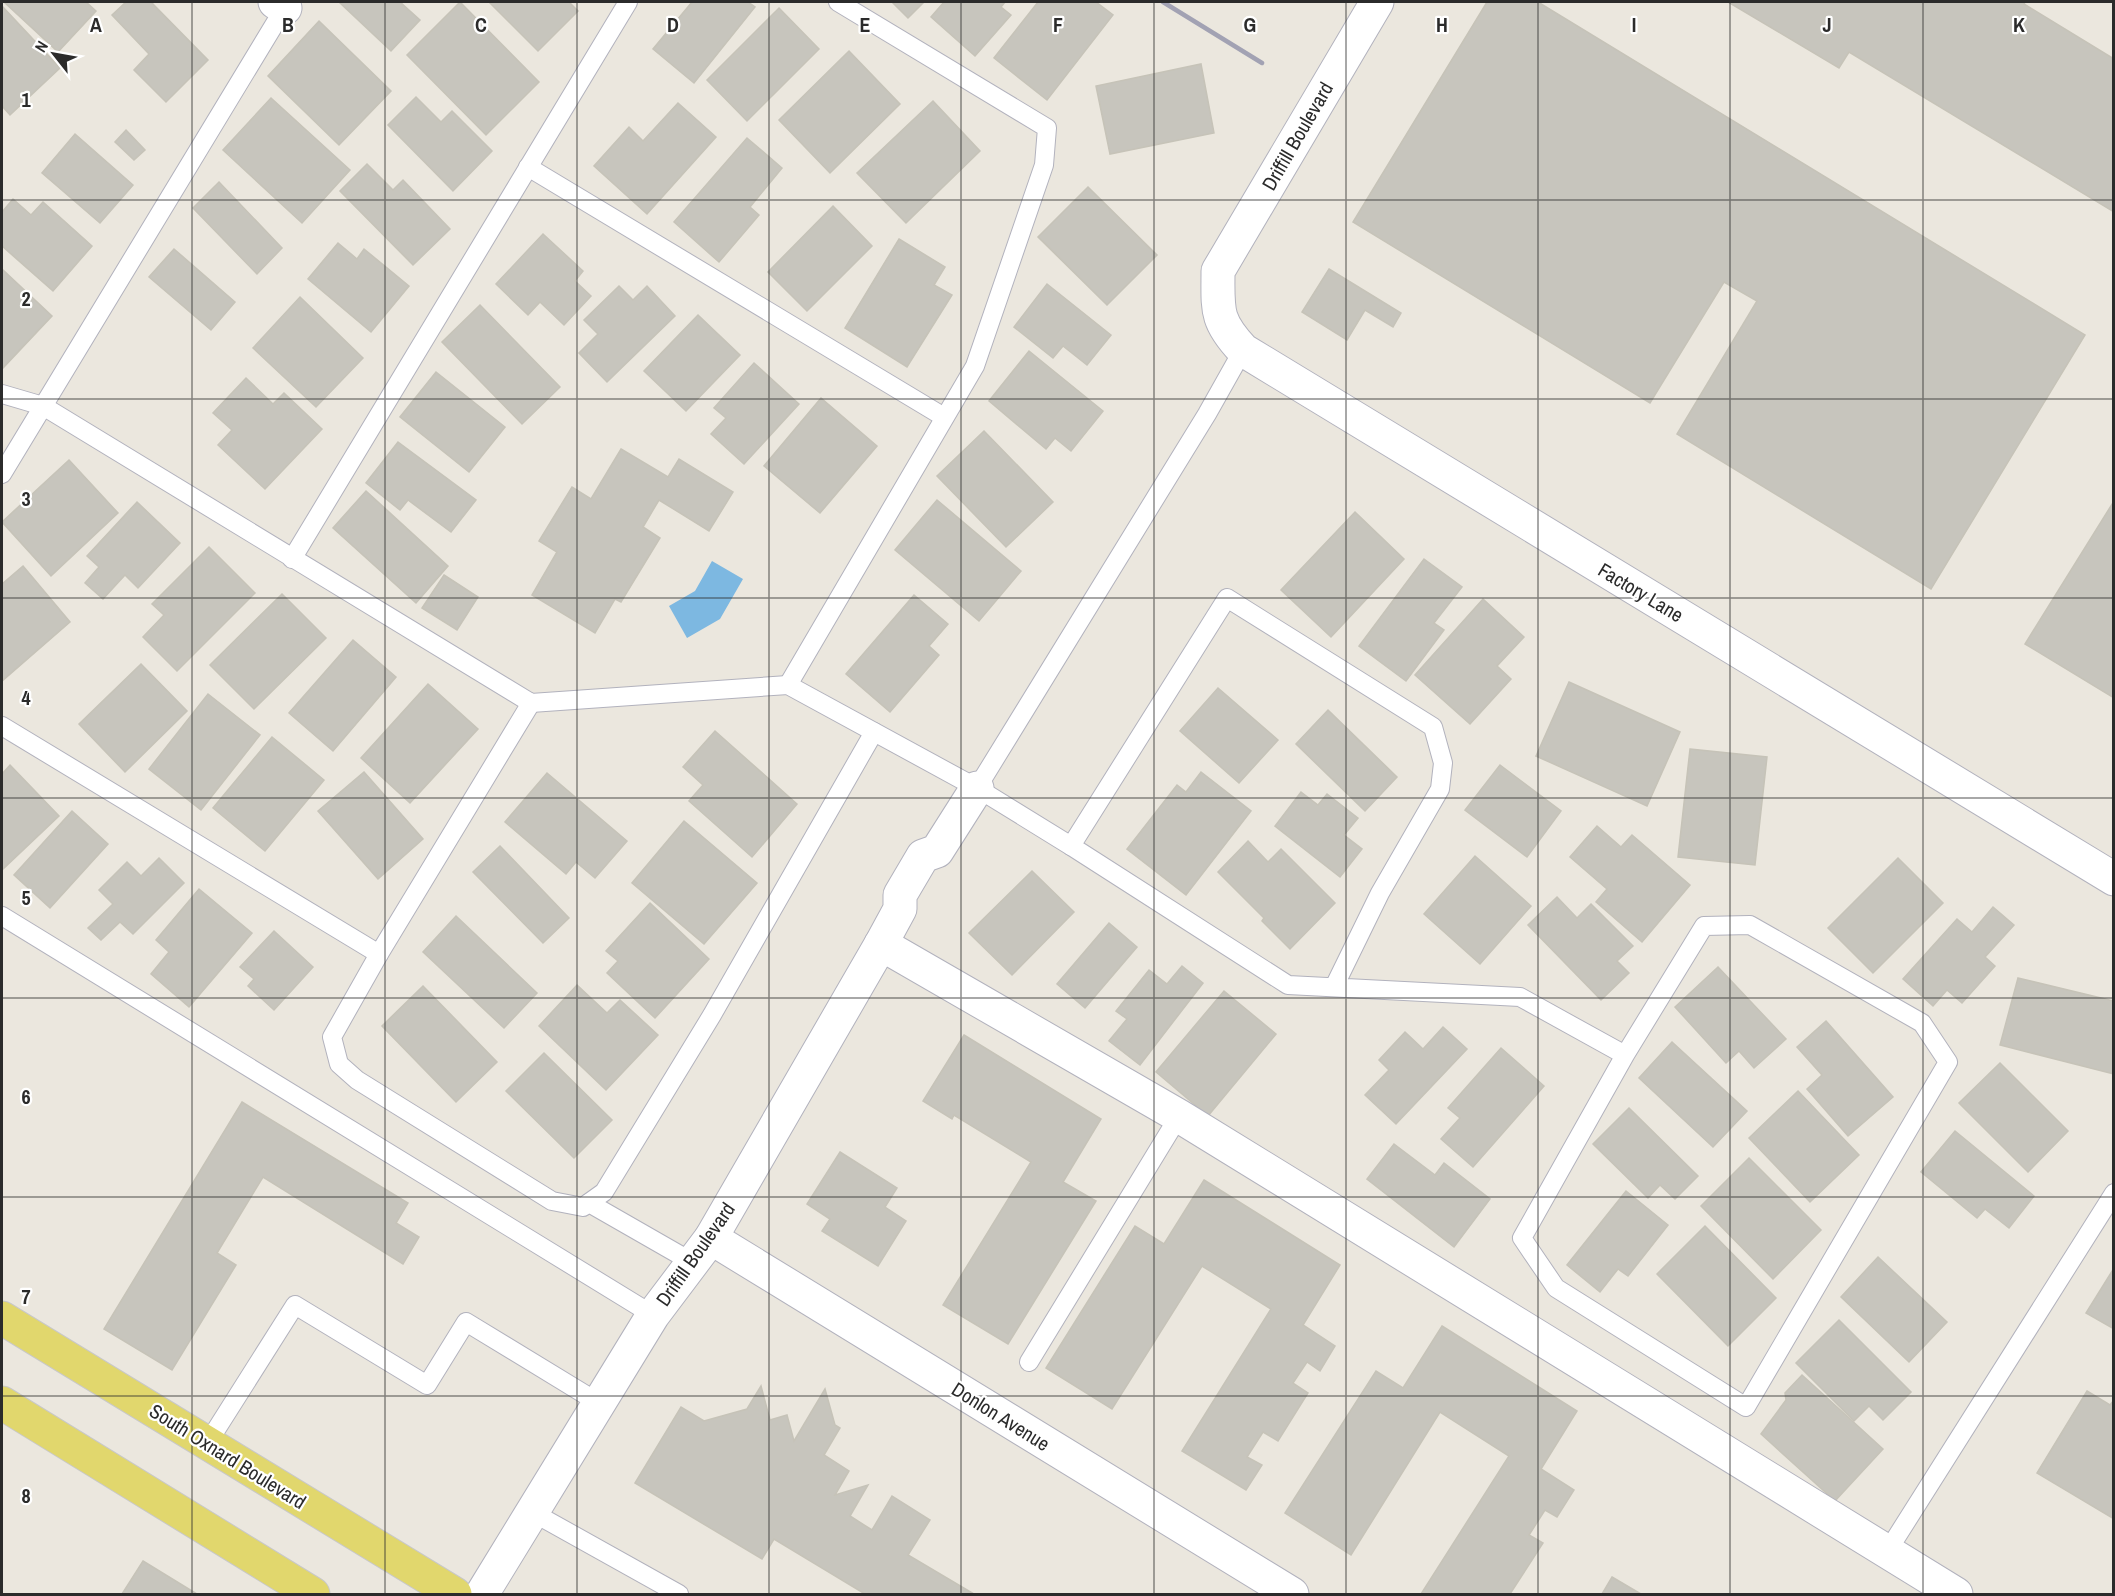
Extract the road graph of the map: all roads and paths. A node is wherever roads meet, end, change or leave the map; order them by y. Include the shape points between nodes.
1 (628, 2) edge
2 (838, 2) edge
3 (1377, 2) edge
4 (283, 4) edge
5 (528, 167) junction
6 (1218, 271) joint
7 (1243, 350) junction
8 (2, 394) edge
9 (43, 406) junction
10 (944, 417) junction
11 (2, 474) edge
12 (292, 559) junction
13 (788, 685) junction
14 (531, 703) junction
15 (2, 726) edge
16 (874, 732) junction
17 (976, 788) junction
18 (1071, 846) junction
19 (2114, 879) edge
20 (2, 916) edge
21 (881, 944) junction
22 (379, 954) junction
23 (1334, 987) junction
24 (1625, 1055) junction
25 (1179, 1116) junction
26 (2114, 1192) edge
27 (589, 1203) junction
28 (702, 1250) junction
29 (653, 1315) junction
30 (2, 1318) edge
31 (1029, 1362) dead end
32 (2, 1403) edge
33 (599, 1403) junction
34 (207, 1444) junction
35 (532, 1512) junction
36 (1887, 1552) junction
37 (313, 1594) edge
38 (455, 1594) edge
39 (482, 1594) edge
40 (679, 1594) edge
41 (1292, 1594) edge
42 (1956, 1594) edge

1 - 5 lane
2 - 10 lane via 1047,128 1044,165 975,366
3 - 6 street, Driffill Boulevard
4 - 9 lane
5 - 10 lane
5 - 12 lane
6 - 7 street, Factory Lane via 1218,305 1224,329
7 - 17 lane
7 - 19 street, Factory Lane
8 - 9 lane
9 - 11 lane
9 - 12 lane
10 - 13 lane
12 - 14 lane
13 - 14 lane
13 - 16 lane
14 - 22 lane
15 - 22 lane
16 - 17 lane
16 - 27 lane via 712,1015 604,1192
17 - 18 lane
17 - 21 street, Driffill Boulevard via 937,851 940,863 914,904 900,909
18 - 23 lane via 1288,985
18 - 23 lane via 1227,598 1433,727 1443,763 1440,789 1380,893
20 - 29 lane
21 - 25 street
21 - 28 street, Driffill Boulevard
22 - 27 lane via 332,1037 339,1064 357,1080 552,1201 583,1207
23 - 24 lane via 1520,997
24 - 24 lane via 1522,1238 1556,1288 1746,1407 1948,1062 1922,1023 1750,926 1704,926
25 - 31 lane
25 - 36 street
26 - 36 lane
27 - 28 lane
28 - 29 street, Driffill Boulevard
28 - 41 street, Donlon Avenue
29 - 33 street, Driffill Boulevard
30 - 34 main road, South Oxnard Boulevard
32 - 37 main road
33 - 34 lane via 466,1322 427,1385 295,1305
33 - 35 street, Driffill Boulevard
34 - 38 main road, South Oxnard Boulevard
35 - 39 street, Driffill Boulevard
35 - 40 lane
36 - 42 street

